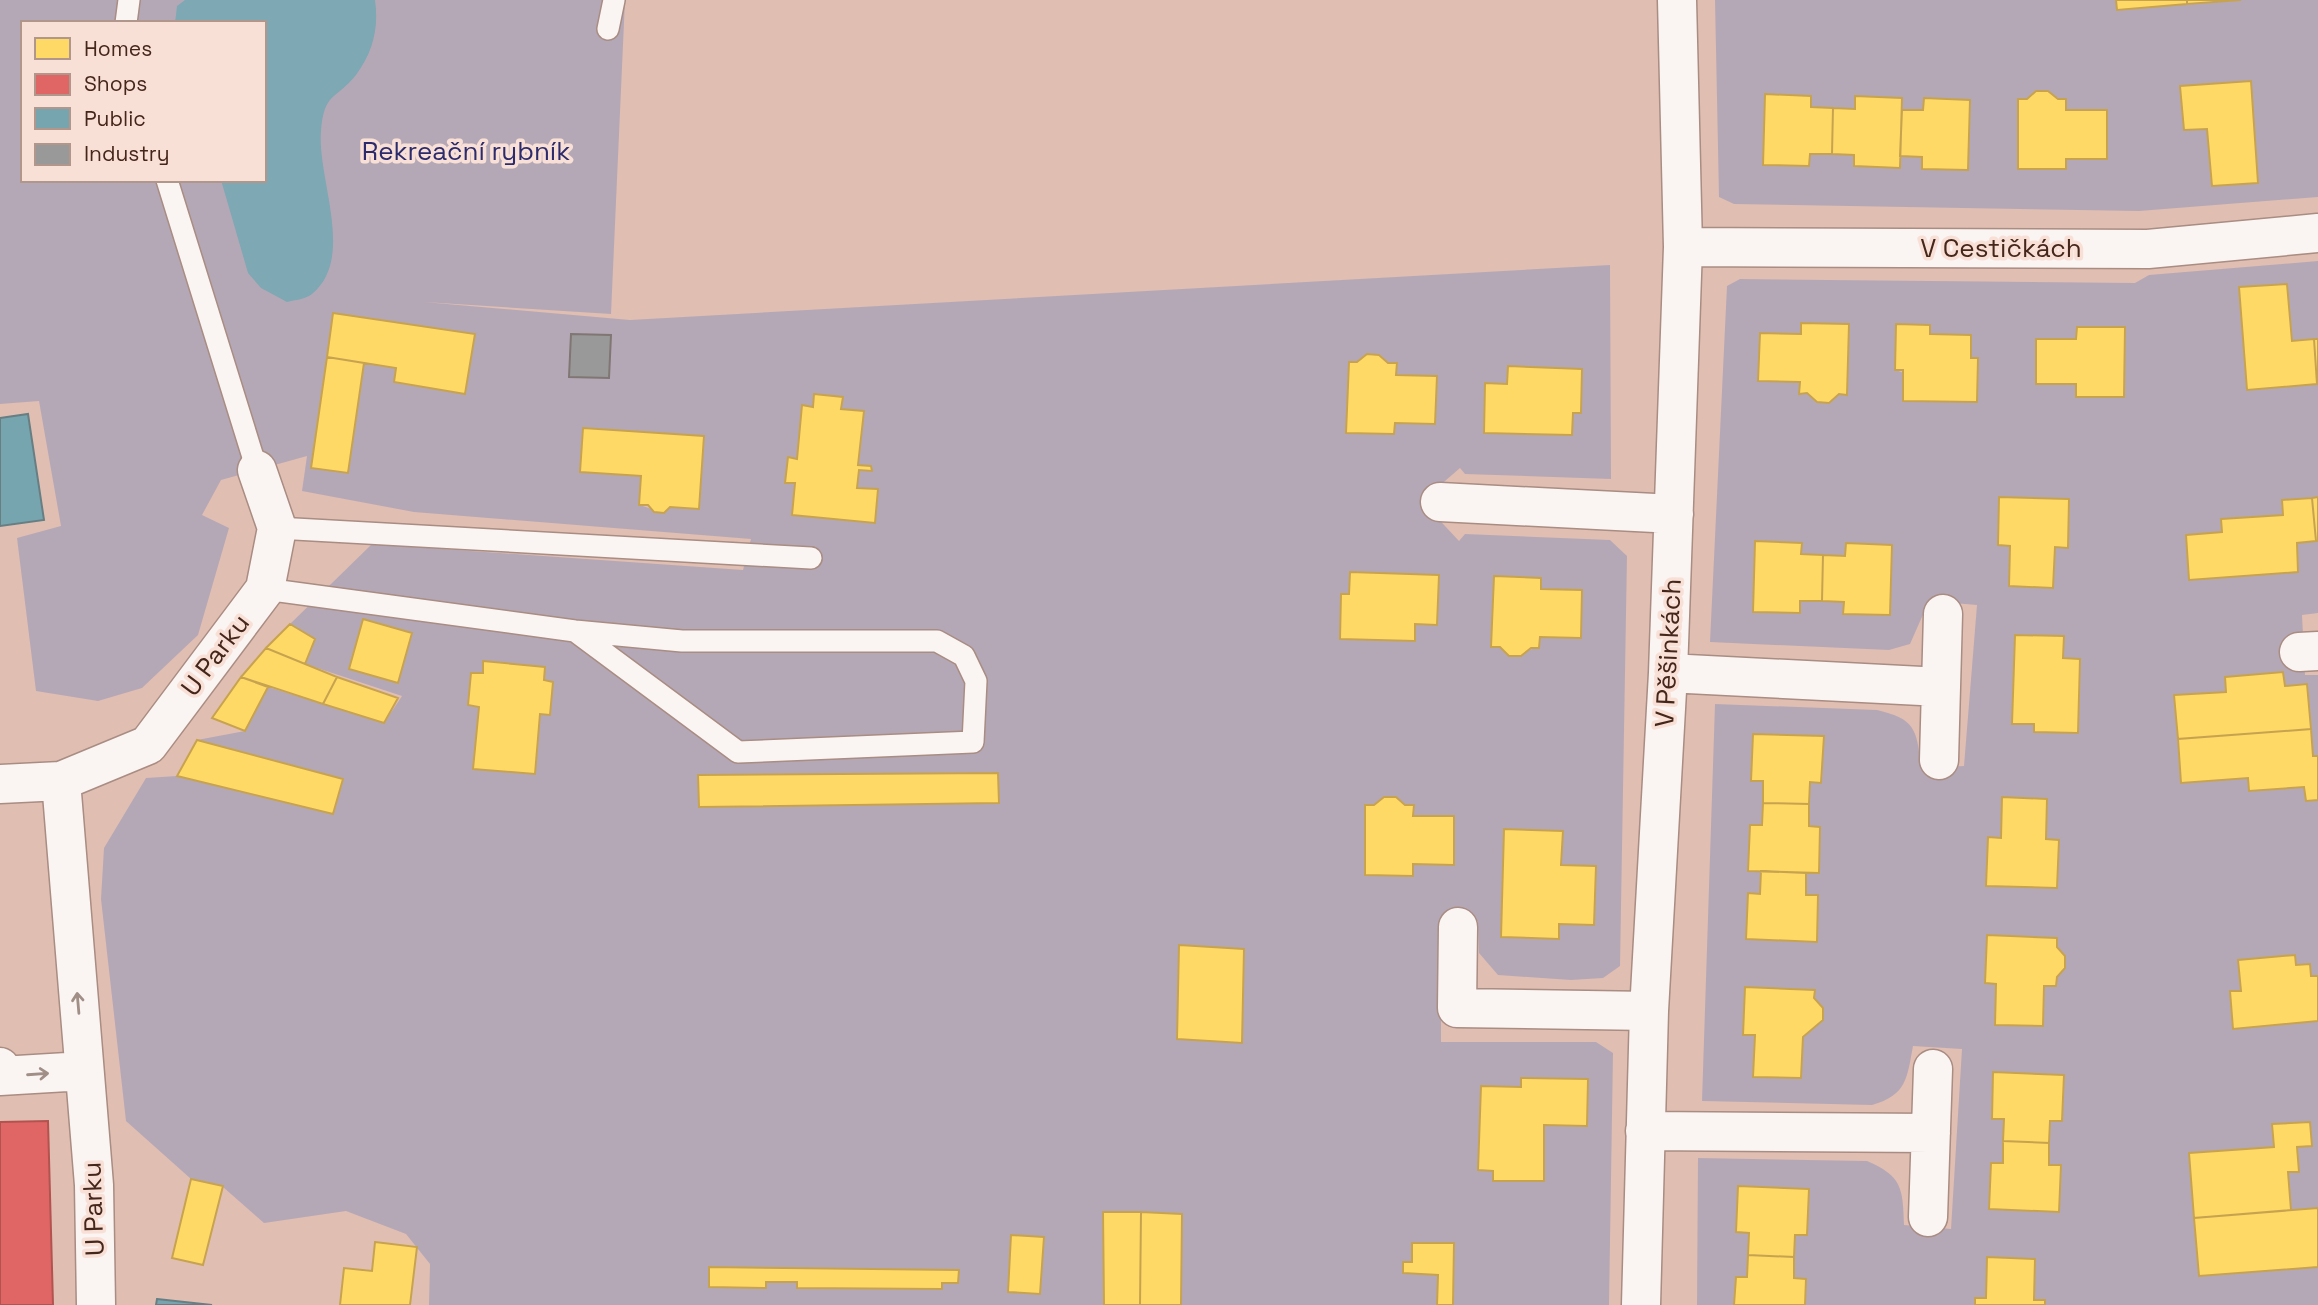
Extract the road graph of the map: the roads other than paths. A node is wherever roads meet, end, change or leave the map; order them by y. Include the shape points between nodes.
1 (129, 0) edge
2 (614, 0) edge
3 (1677, 0) edge
4 (126, 21) edge
5 (608, 29) dead end
6 (168, 182) edge
7 (2318, 233) edge
8 (1684, 247) junction
9 (257, 470) joint
10 (1440, 502) dead end
11 (1674, 514) junction
12 (277, 528) junction
13 (811, 558) dead end
14 (265, 589) junction
15 (1943, 614) dead end
16 (575, 631) junction
17 (1668, 673) junction
18 (1941, 687) junction
19 (1939, 760) dead end
20 (61, 781) junction
21 (0, 784) edge
22 (1458, 927) dead end
23 (1648, 1012) junction
24 (0, 1067) edge
25 (1933, 1069) dead end
26 (84, 1071) junction
27 (1645, 1130) junction
28 (1931, 1133) junction
29 (1928, 1217) dead end
30 (96, 1305) edge
31 (1641, 1305) edge

1 - 4 lane
2 - 5 lane
3 - 8 street, V Pěšinkách
6 - 9 lane
7 - 8 street, V Cestičkách via 2148,249
8 - 11 street, V Pěšinkách
9 - 12 street
10 - 11 street
11 - 17 street, V Pěšinkách
12 - 13 lane
12 - 14 street, U Parku
14 - 16 lane
14 - 20 street, U Parku via 148,745
15 - 18 street
16 - 16 lane via 682,641 937,641 964,656 976,681 973,741 738,752
17 - 18 street
17 - 23 street, V Pěšinkách
18 - 19 street
20 - 21 street, U Parku
26 -> 20 street, U Parku
22 - 23 street via 1457,1008
23 - 27 street, V Pěšinkách
24 -> 26 street via 0,1076
25 - 28 street
26 - 30 street, U Parku via 94,1185
27 - 28 street
27 - 31 street, V Pěšinkách
28 - 29 street

